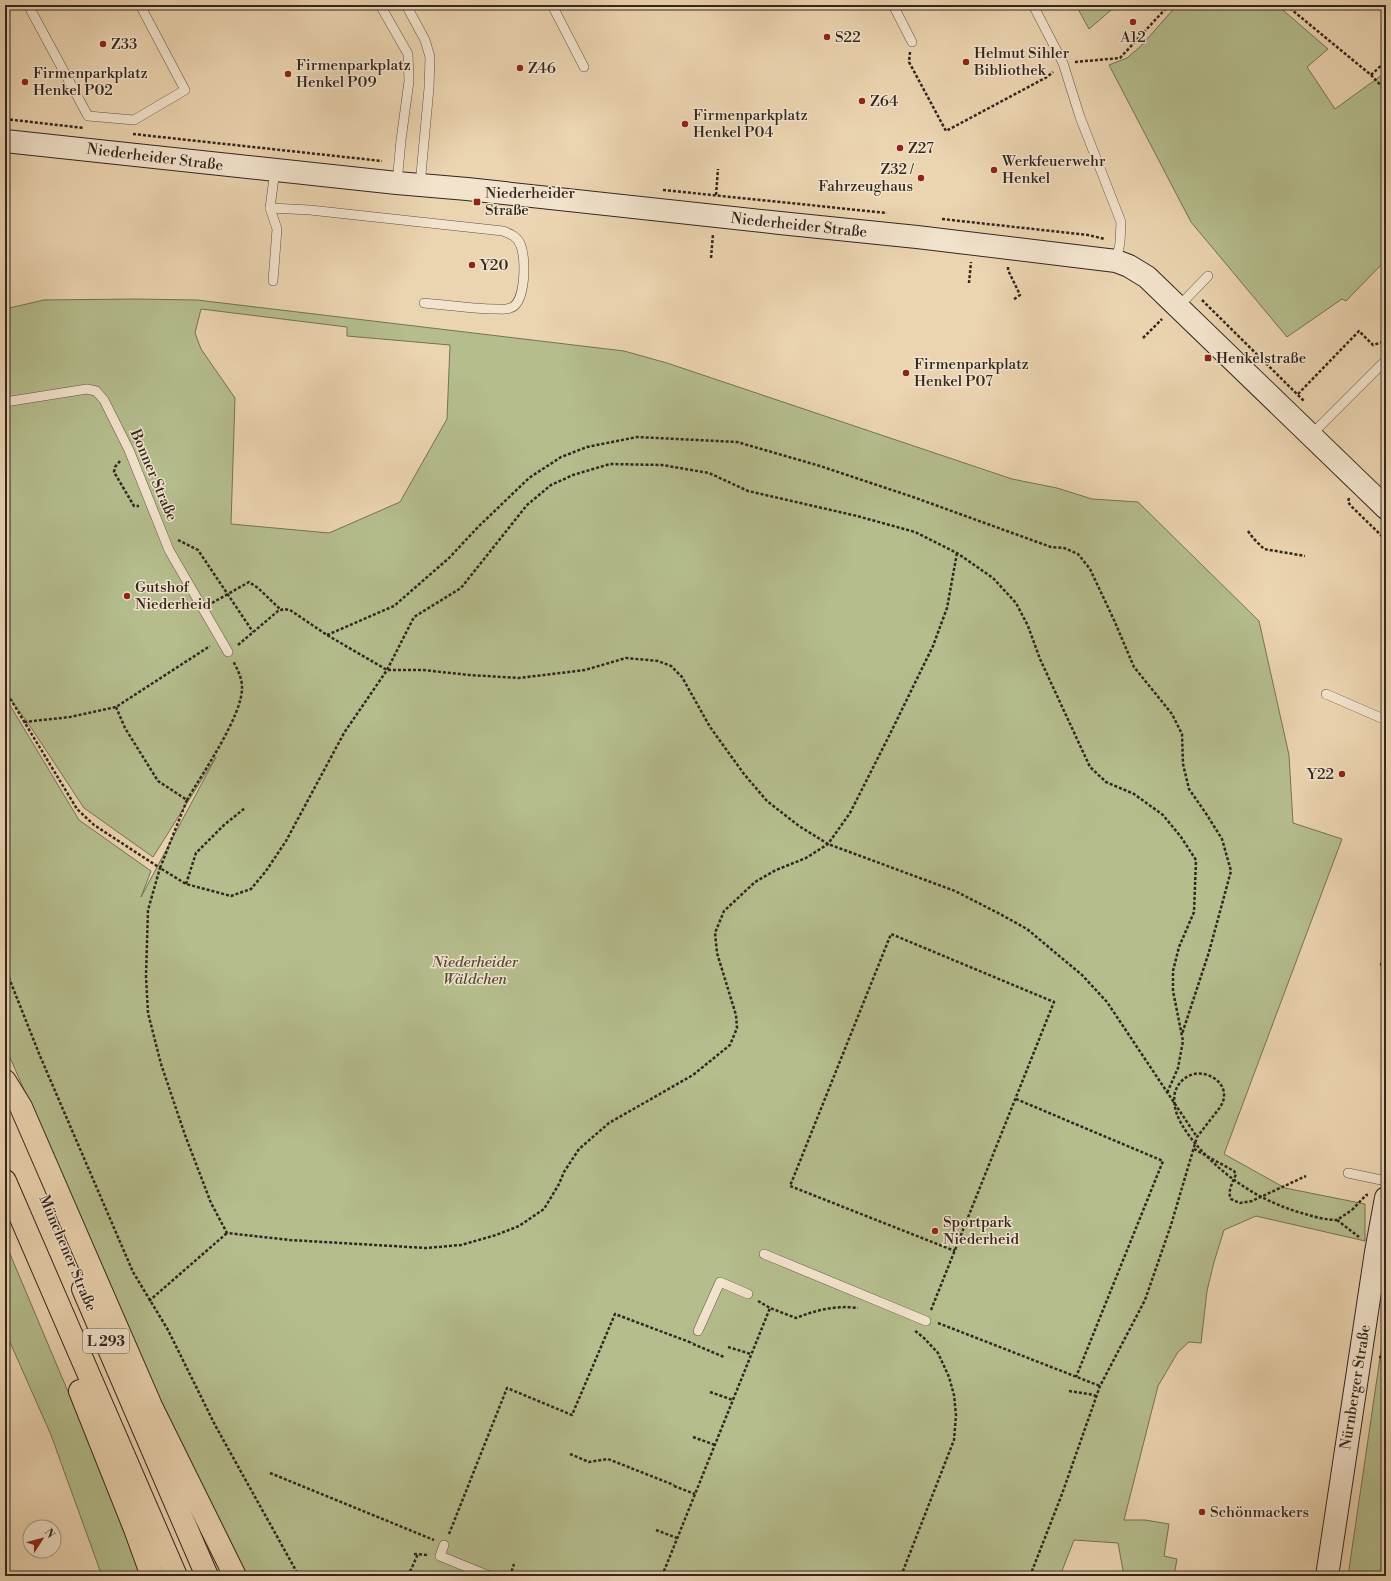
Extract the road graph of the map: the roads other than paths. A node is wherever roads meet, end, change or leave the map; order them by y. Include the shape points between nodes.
1 (28, 5) edge
2 (140, 5) edge
3 (380, 5) edge
4 (406, 5) edge
5 (552, 5) edge
6 (893, 5) edge
7 (1033, 5) edge
8 (912, 42) road end
9 (584, 67) dead end
10 (5, 141) edge
11 (275, 170) junction
12 (397, 183) junction
13 (420, 185) junction
14 (270, 208) junction
15 (1118, 252) junction
16 (1208, 276) dead end
17 (273, 281) dead end
18 (424, 303) dead end
19 (1177, 306) junction
20 (1386, 360) edge
21 (5, 402) edge
22 (1311, 435) junction
23 (1386, 508) edge
24 (228, 652) road end
25 (1326, 694) dead end
26 (1386, 720) edge
27 (5, 1081) edge
28 (5, 1107) edge
29 (1348, 1173) dead end
30 (1386, 1180) edge
31 (5, 1181) edge
32 (1386, 1198) edge
33 (764, 1254) dead end
34 (748, 1294) dead end
35 (58, 1304) junction
36 (927, 1320) road end
37 (698, 1331) road end
38 (444, 1545) road end
39 (152, 1576) edge
40 (176, 1576) edge
41 (207, 1576) edge
42 (235, 1576) edge
43 (489, 1576) edge
44 (1327, 1576) edge

1 - 2 lane via 88,116 134,120 185,90
3 - 12 lane via 408,54 409,81
4 - 13 lane via 425,40 430,57 430,88
5 - 9 lane
6 - 8 lane
7 - 15 lane via 1063,63 1080,117 1121,222
10 - 11 street, Niederheider Straße
11 - 12 street, Niederheider Straße
11 - 14 lane
12 - 13 street, Niederheider Straße
13 - 15 street, Niederheider Straße via 917,237
14 - 17 lane via 277,229
14 - 18 lane via 503,231 513,234 521,245 525,261 521,297 510,309
15 - 19 street
16 - 19 lane
19 - 22 street
20 - 22 lane
21 - 24 lane, Bonner Straße via 87,389 96,391 104,400 129,450 170,550
22 - 23 street
25 - 26 lane
27 - 42 highway via 21,1106 151,1406
28 - 41 highway, Münchener Straße / L 293
29 - 30 lane
31 - 35 highway, Münchener Straße / L 293
32 - 44 street, Nürnberger Straße
33 - 36 lane
34 - 37 lane via 720,1282
35 - 39 highway via 64,1352
35 - 40 highway, Münchener Straße / L 293
38 - 43 lane via 440,1556

